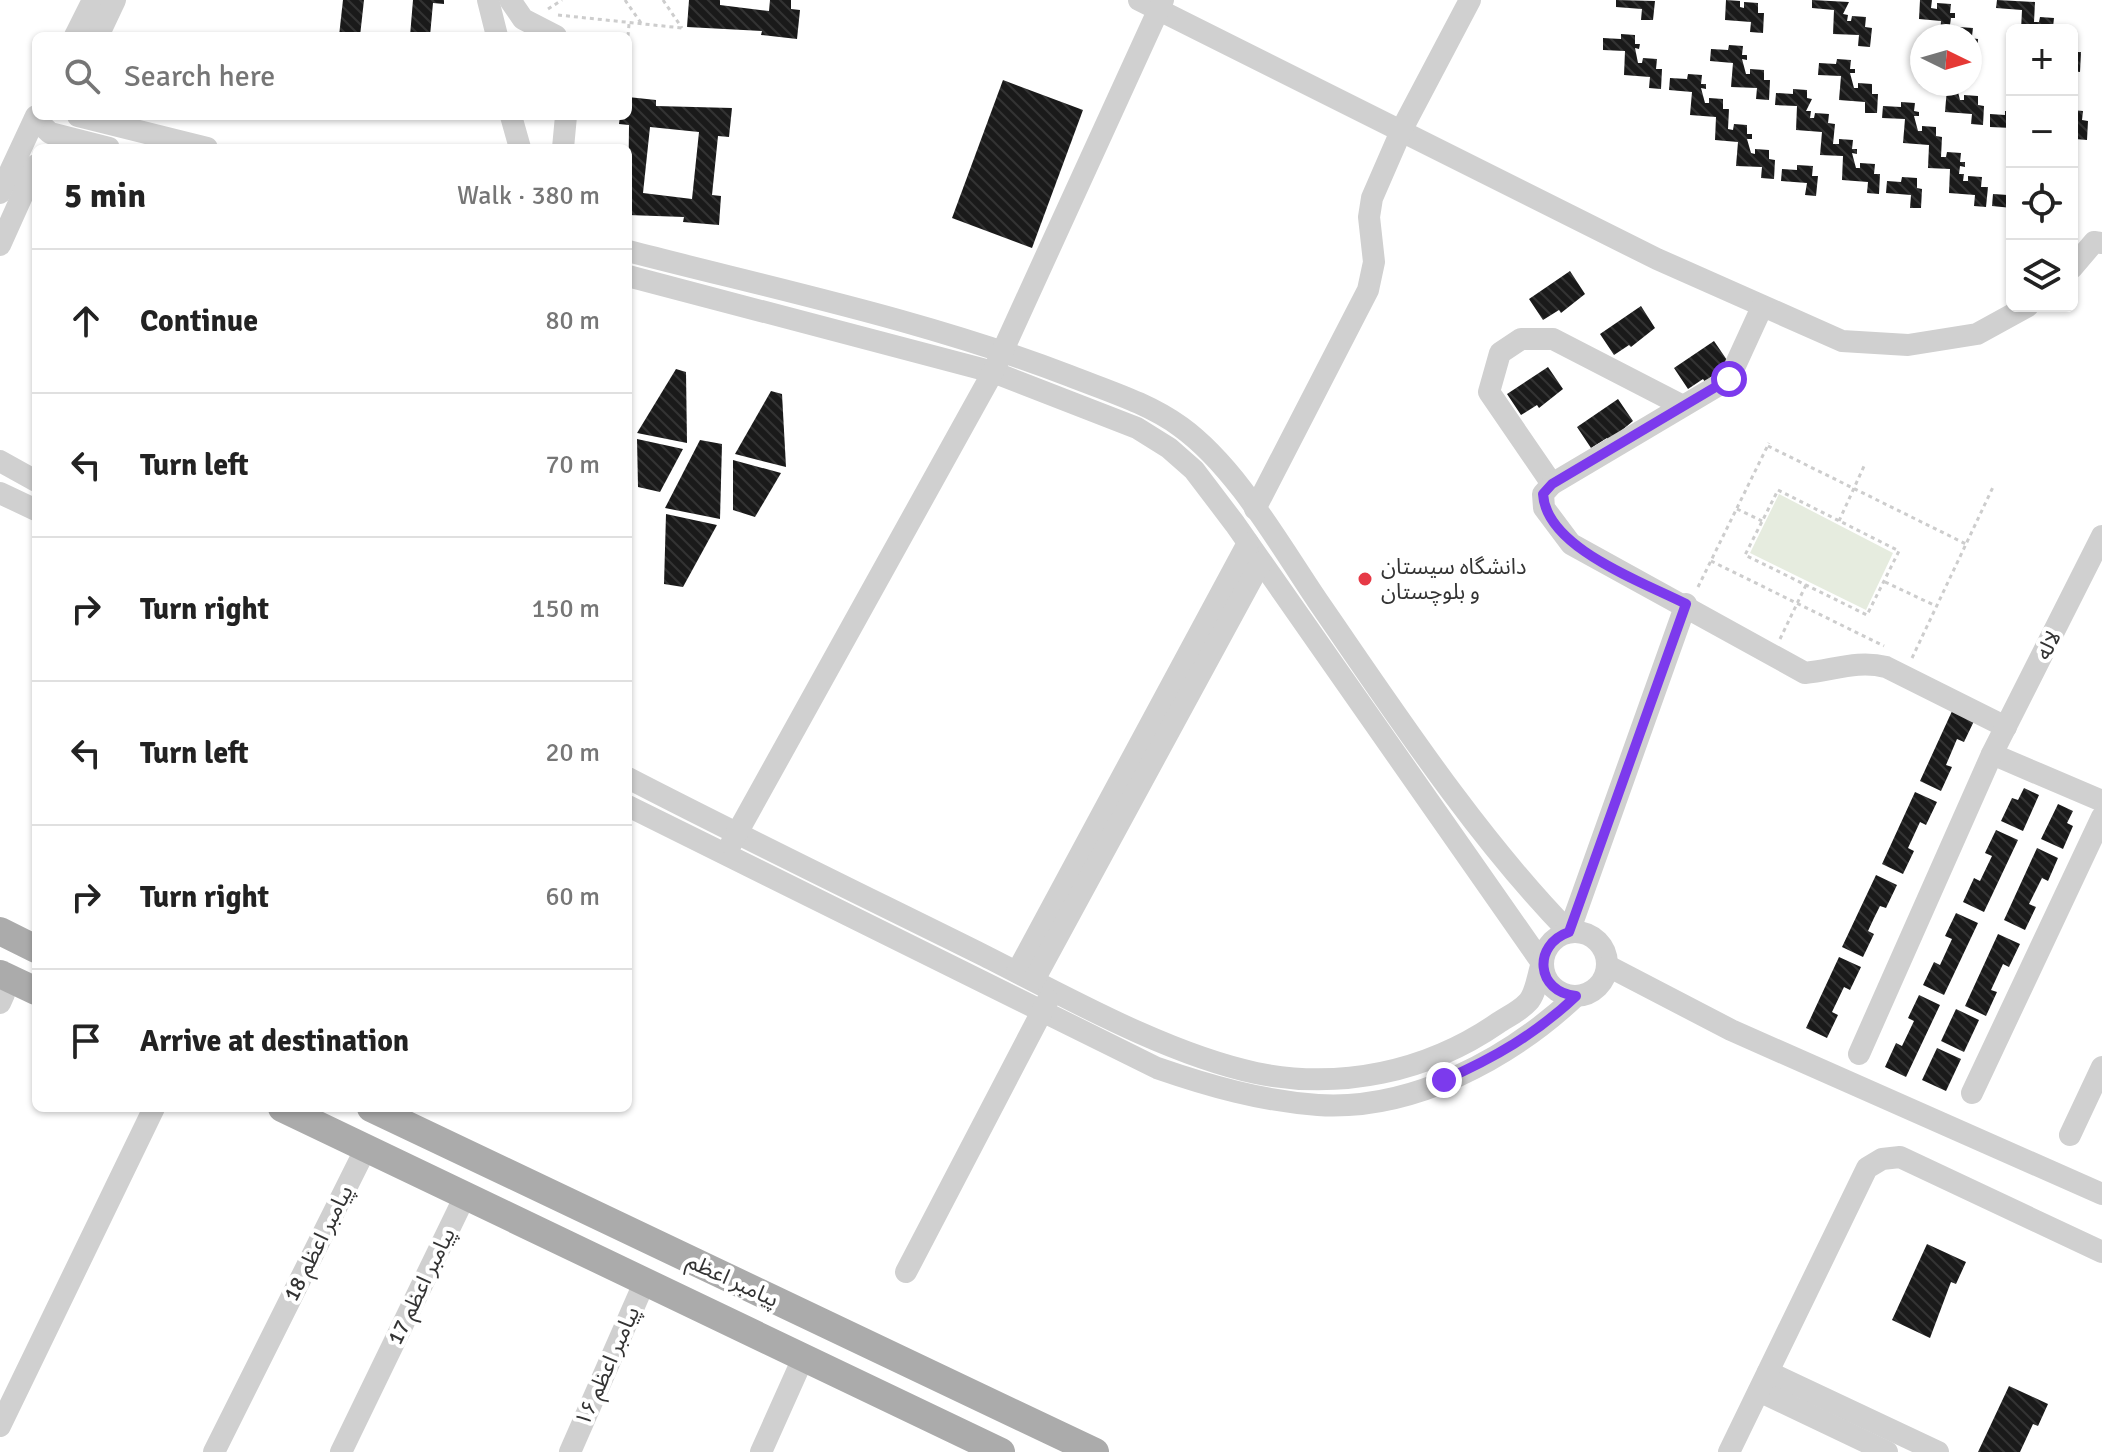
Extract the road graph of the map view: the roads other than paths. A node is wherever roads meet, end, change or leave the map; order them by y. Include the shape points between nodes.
1 (93, 0) edge
2 (115, 0) edge
3 (488, 0) edge
4 (510, 0) edge
5 (1470, 0) edge
6 (1154, 3) edge
7 (77, 32) edge
8 (100, 32) edge
9 (496, 32) edge
10 (548, 32) edge
11 (94, 120) edge
12 (512, 120) edge
13 (566, 120) edge
14 (45, 125) edge
15 (1402, 129) junction
16 (32, 144) edge
17 (98, 144) edge
18 (191, 144) edge
19 (519, 144) edge
20 (563, 144) edge
21 (32, 145) edge
22 (32, 174) edge
23 (0, 193) edge
24 (2102, 243) edge
25 (0, 245) edge
26 (632, 252) edge
27 (2078, 261) edge
28 (632, 277) edge
29 (1762, 307) junction
30 (2017, 312) edge
31 (997, 362) junction
32 (1681, 405) junction
33 (1182, 427) junction
34 (1169, 448) junction
35 (0, 461) edge
36 (32, 479) edge
37 (1552, 484) junction
38 (0, 493) edge
39 (32, 508) edge
40 (1255, 509) junction
41 (2102, 536) edge
42 (1255, 553) junction
43 (2096, 568) edge
44 (1688, 605) junction
45 (2006, 727) junction
46 (1992, 754) junction
47 (632, 780) edge
48 (2102, 801) edge
49 (632, 808) edge
50 (2102, 817) edge
51 (737, 832) junction
52 (725, 856) junction
53 (0, 931) edge
54 (1569, 932) junction
55 (32, 947) edge
56 (1542, 963) junction
57 (1608, 966) junction
58 (1034, 981) junction
59 (1, 991) edge
60 (32, 991) edge
61 (1576, 996) junction
62 (1042, 1010) junction
63 (1859, 1054) dead end
64 (2102, 1067) edge
65 (1972, 1093) dead end
66 (152, 1112) edge
67 (290, 1112) edge
68 (379, 1112) edge
69 (2070, 1135) dead end
70 (366, 1148) junction
71 (2102, 1194) edge
72 (465, 1196) junction
73 (2102, 1252) edge
74 (906, 1272) dead end
75 (645, 1281) junction
76 (804, 1356) junction
77 (1763, 1382) junction
78 (0, 1426) edge
79 (983, 1448) edge
80 (214, 1452) edge
81 (341, 1452) edge
82 (570, 1452) edge
83 (761, 1452) edge
84 (1095, 1452) edge
85 (1729, 1452) edge
86 (1887, 1452) edge
87 (1938, 1452) edge

1 - 7 street
2 - 8 street
3 - 9 street
4 - 10 street via 523,19
5 - 15 street
6 - 15 street
6 - 31 street
11 - 18 street
12 - 19 street
13 - 20 street
14 - 16 street
14 - 17 street
15 - 29 street
15 - 40 street via 1372,198 1374,262 1368,290
21 - 23 street
22 - 25 street
24 - 27 street via 2094,242
26 - 31 street
28 - 31 street
29 - 30 street via 1842,341 1908,345 1977,334
29 - 32 street via 1729,379
31 - 33 street via 1145,405
31 - 34 street
31 - 51 street
32 - 37 street
32 - 37 street via 1553,339 1521,339 1500,353 1489,392
33 - 34 street
33 - 40 street
34 - 42 street via 1194,470
35 - 36 street
37 - 44 street via 1543,494 1544,508 1571,544
38 - 39 street
40 - 54 street via 1523,886
41 - 43 street, لاله
42 - 56 street
42 - 58 street
43 - 45 street, لاله
44 - 45 street via 1805,673 1866,662 1886,667
44 - 54 street
45 - 46 street, لاله
46 - 48 street
46 - 63 street, لاله
47 - 51 street
49 - 52 street
50 - 65 street
51 - 52 street
51 - 58 street
52 - 62 street
53 - 55 main road
54 - 56 street via 1550,943
54 - 57 street via 1597,939
56 - 58 street via 1529,1001 1482,1034 1397,1070 1317,1081 1256,1073 1211,1060
56 - 61 street via 1556,991
57 - 61 street via 1601,984
57 - 71 street via 1731,1030
58 - 62 street
59 - 60 main road
61 - 62 street via 1544,1026 1496,1057 1444,1080 1380,1099 1318,1105 1251,1096 1157,1068
62 - 74 street
64 - 69 street
66 - 78 street
67 - 70 main road, پیامبر اعظم
68 - 84 main road, پیامبر اعظم
70 - 72 main road, پیامبر اعظم
70 - 80 street, پیامبر اعظم 18
72 - 75 main road, پیامبر اعظم
72 - 81 street, پیامبر اعظم 17
73 - 77 street via 1900,1157 1882,1159 1867,1168
75 - 76 main road, پیامبر اعظم
75 - 82 street, پیامبر اعظم ۱۶
76 - 79 main road, پیامبر اعظم
76 - 83 street
77 - 85 street
77 - 86 street
77 - 87 street

